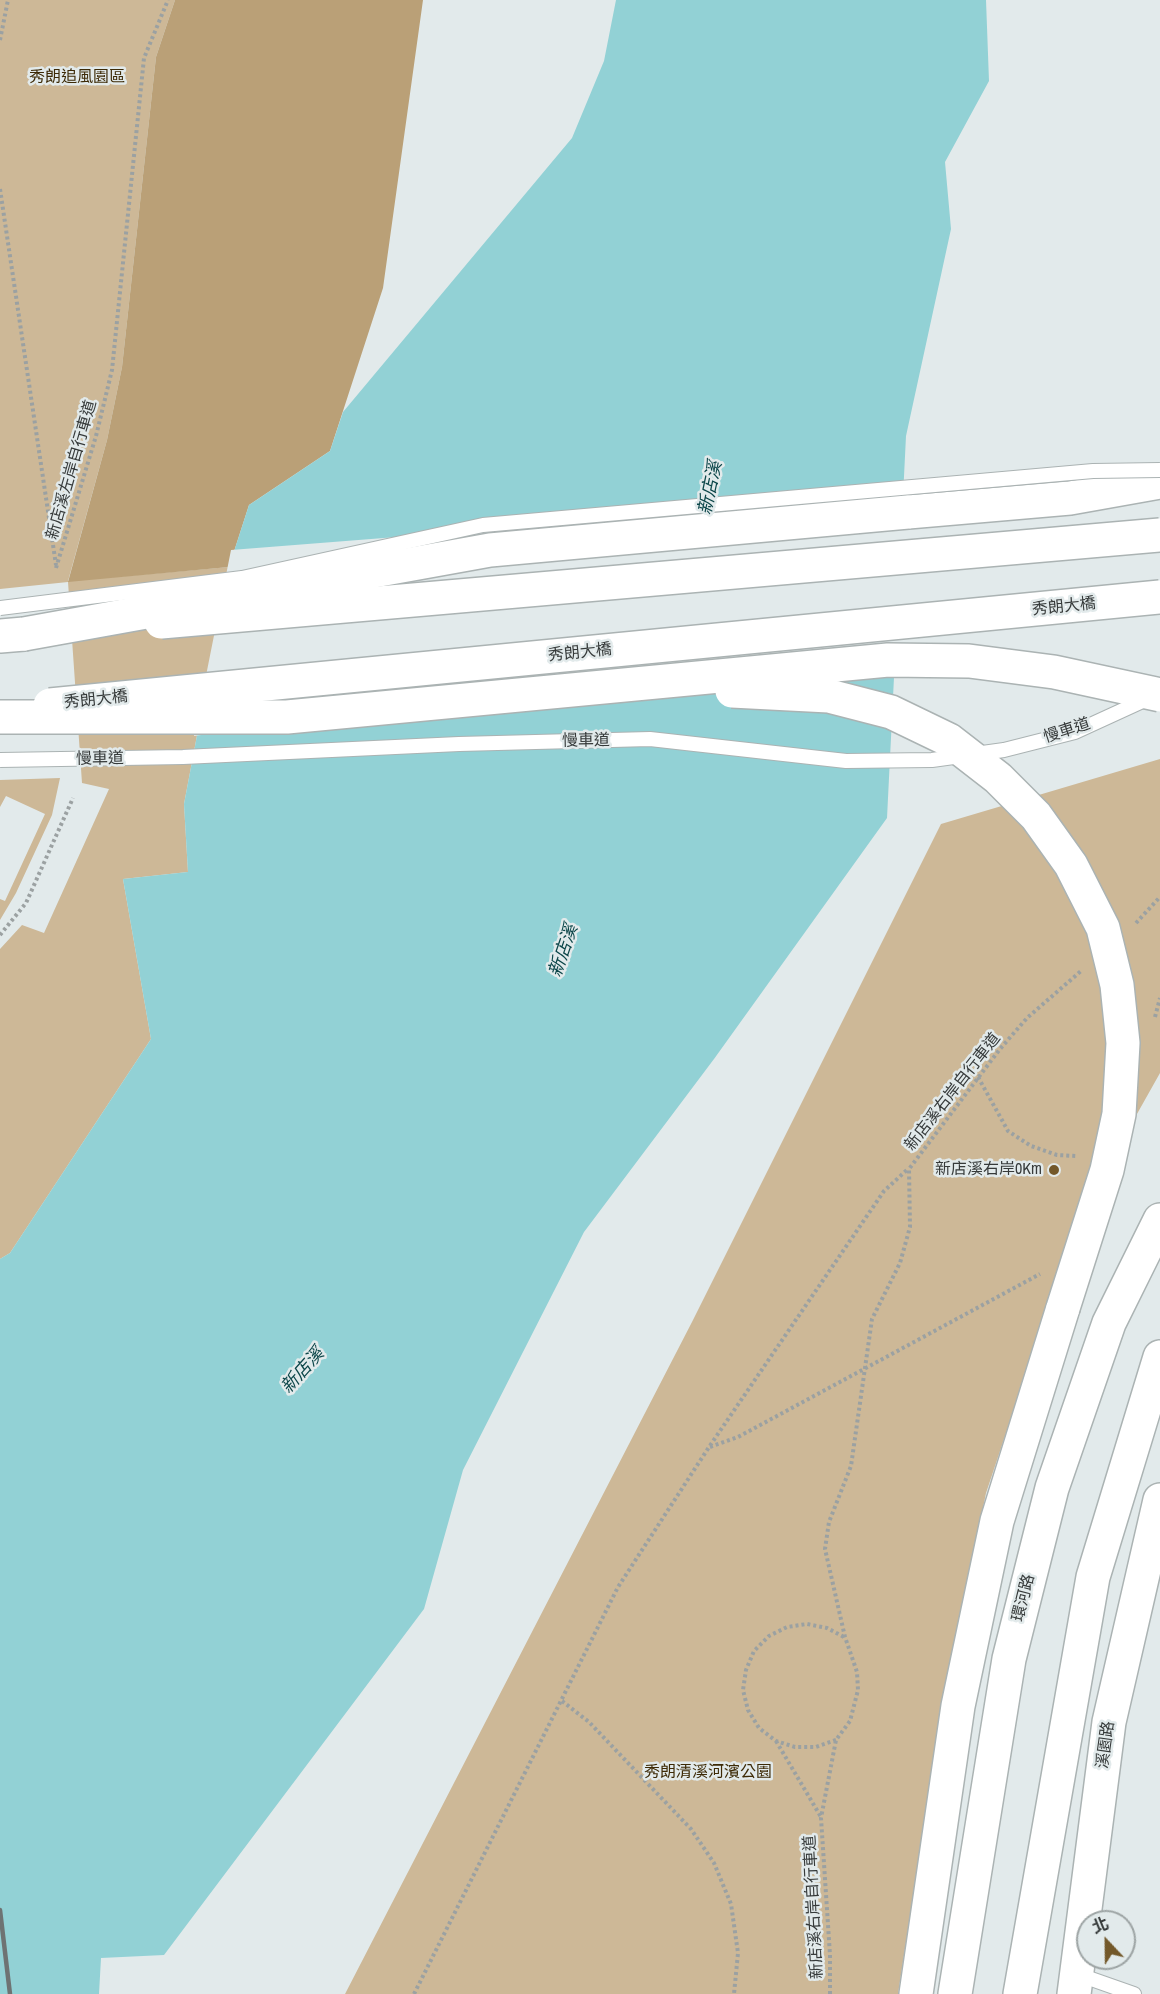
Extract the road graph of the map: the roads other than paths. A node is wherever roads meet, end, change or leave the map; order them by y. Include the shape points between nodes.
1 (1160, 470) edge
2 (1160, 482) edge
3 (1160, 536) edge
4 (1160, 597) edge
5 (0, 608) edge
6 (12, 635) edge
7 (1160, 694) edge
8 (512, 695) junction
9 (0, 710) edge
10 (0, 717) edge
11 (0, 760) edge
12 (1160, 1220) edge
13 (1160, 1357) edge
14 (1160, 1500) edge
15 (1076, 1984) edge
16 (916, 1994) edge
17 (955, 1994) edge
18 (1020, 1994) edge
19 (1134, 1994) edge

1 - 5 lane, bridge via 1093,471 483,525 242,578
2 - 6 main road, bridge via 1070,498 490,550
3 - 6 main road, bridge
4 - 9 main road, 秀朗大橋, bridge
7 - 8 main road, bridge via 1043,670 969,661 888,660
7 - 11 lane, 慢車道, bridge via 1075,732 1004,750 932,760 846,761 650,739
8 - 10 main road, bridge via 278,718
8 - 16 main road, bridge via 753,691 830,696 891,712 950,740 998,778 1036,816 1071,865 1103,928 1117,985 1123,1043 1119,1114 1107,1170 997,1521 958,1706
12 - 17 main road, 環河路 via 1109,1323 1052,1488 1009,1659
13 - 18 main road via 1093,1577
14 - 15 main road, 溪園路 via 1109,1722
15 - 19 lane

